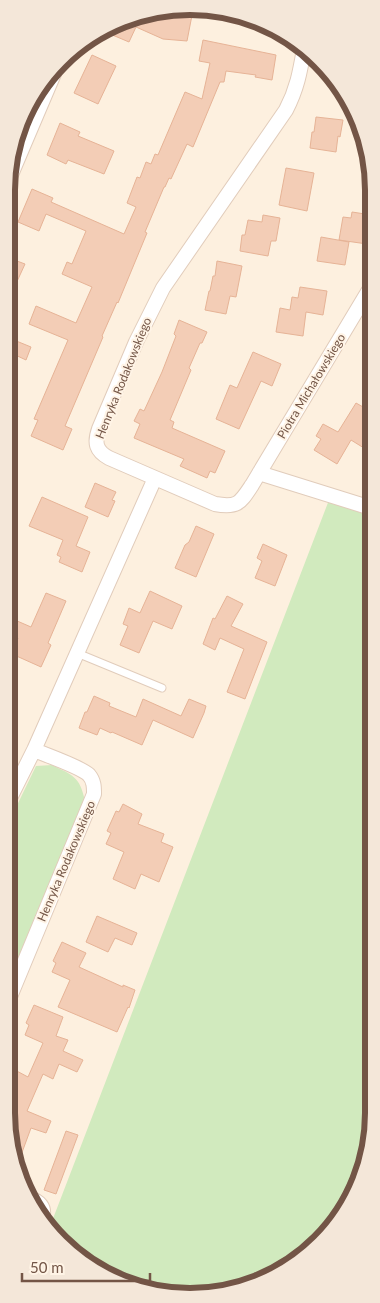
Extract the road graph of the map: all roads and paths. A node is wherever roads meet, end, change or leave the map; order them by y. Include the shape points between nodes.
1 (303, 56) edge
2 (49, 87) edge
3 (17, 160) edge
4 (365, 307) edge
5 (259, 473) junction
6 (154, 478) junction
7 (365, 506) edge
8 (77, 653) junction
9 (162, 688) dead end
10 (34, 750) junction
11 (15, 788) edge
12 (15, 985) edge

1 - 6 street, Henryka Rodakowskiego via 298,82 286,110 163,288 136,342 97,436 97,447 103,455
2 - 3 street
4 - 5 street, Piotra Michałowskiego
5 - 6 street, Piotra Michałowskiego via 245,496 229,506 215,504
5 - 7 street
6 - 8 street
8 - 9 lane
8 - 10 street
10 - 11 street
10 - 12 street, Henryka Rodakowskiego via 87,774 94,783 94,794

